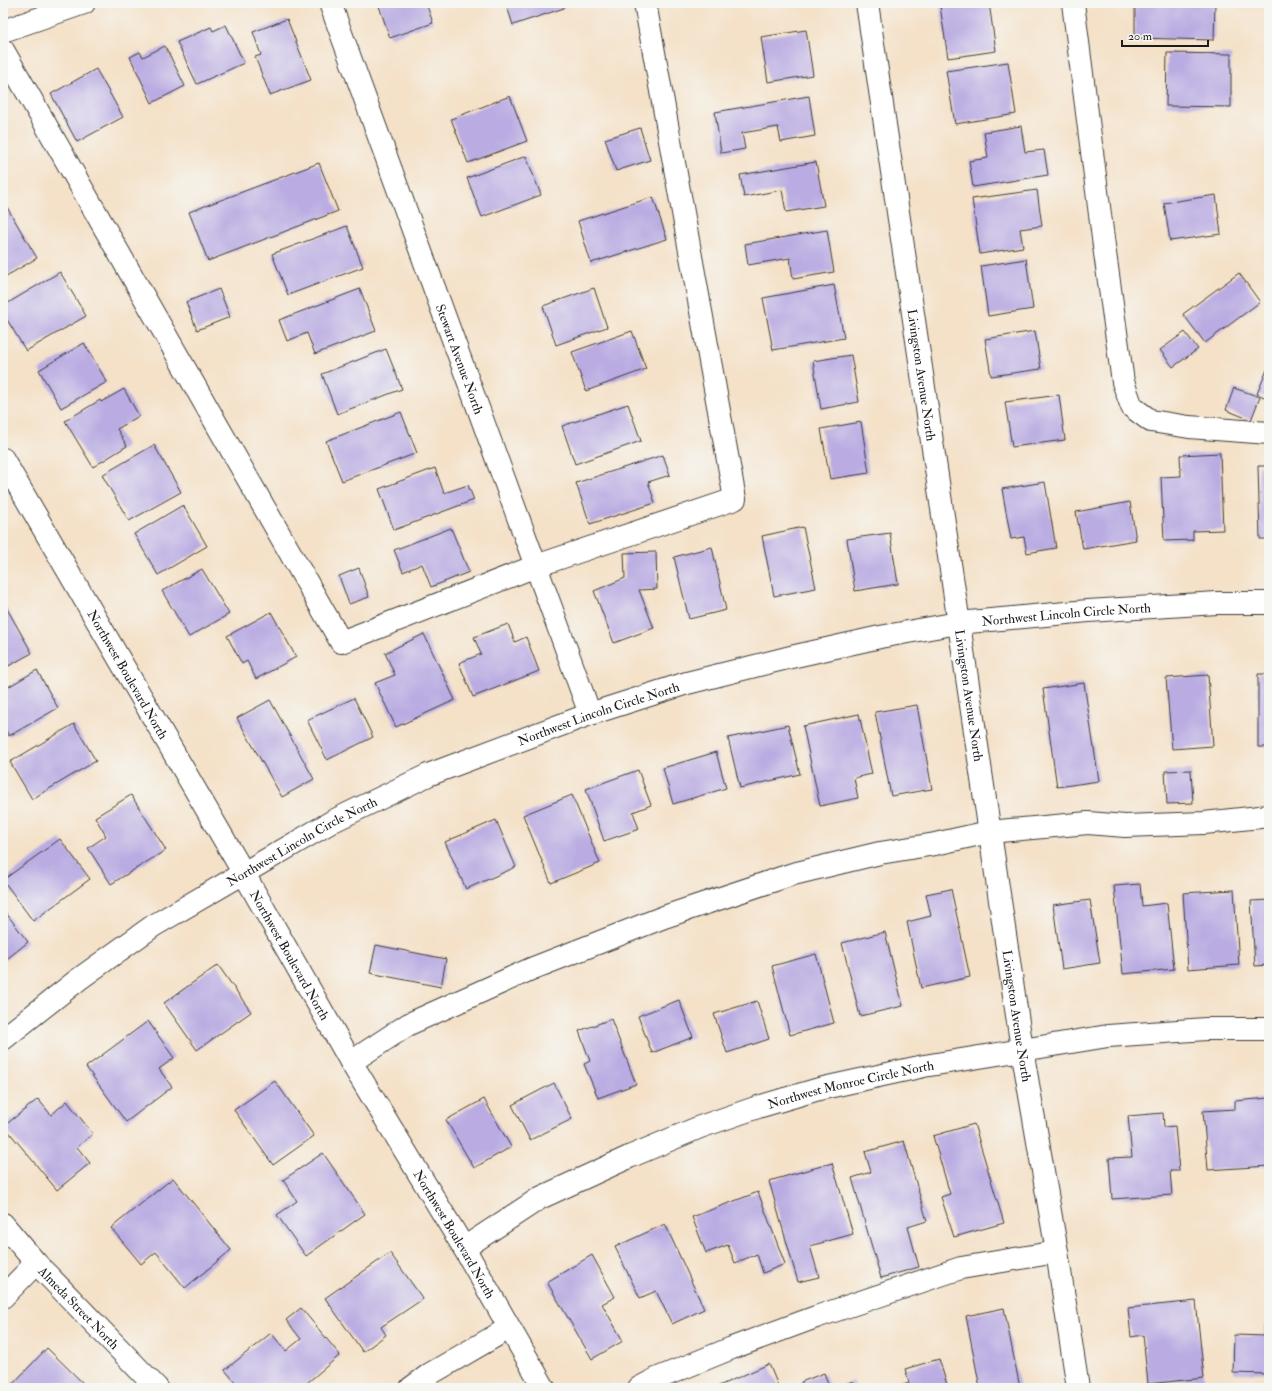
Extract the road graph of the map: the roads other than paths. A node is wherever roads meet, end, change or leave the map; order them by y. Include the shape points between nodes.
1 (84, 3) edge
2 (330, 3) edge
3 (645, 3) edge
4 (867, 3) edge
5 (1073, 3) edge
6 (3, 31) edge
7 (3, 50) edge
8 (1269, 433) edge
9 (3, 459) edge
10 (536, 566) junction
11 (1269, 603) edge
12 (958, 623) junction
13 (590, 714) junction
14 (1269, 816) edge
15 (989, 832) junction
16 (243, 872) junction
17 (1269, 1029) edge
18 (3, 1040) edge
19 (1022, 1049) junction
20 (351, 1062) junction
21 (3, 1224) edge
22 (464, 1248) junction
23 (1057, 1252) junction
24 (36, 1263) junction
25 (3, 1297) edge
26 (509, 1328) junction
27 (157, 1388) edge
28 (411, 1388) edge
29 (544, 1388) edge
30 (639, 1388) edge
31 (1078, 1388) edge

1 - 6 street
2 - 10 street, Stewart Avenue North
3 - 10 street via 735,499
4 - 12 street, Livingston Avenue North
5 - 8 street via 1123,382 1132,407 1151,421 1189,427
7 - 10 street via 341,642
9 - 16 street, Northwest Boulevard North
10 - 13 street, Stewart Avenue North
11 - 12 street, Northwest Lincoln Circle North via 1217,603
12 - 13 street, Northwest Lincoln Circle North via 791,657 687,683
12 - 15 street, Livingston Avenue North
13 - 16 street, Northwest Lincoln Circle North via 428,775 333,821
14 - 15 street via 1204,823 1125,826 1088,823
15 - 19 street, Livingston Avenue North
15 - 20 street via 880,853 793,874 664,917 531,969 409,1024
16 - 18 street, Northwest Lincoln Circle North via 153,926 79,979
16 - 20 street, Northwest Boulevard North
17 - 19 street, Northwest Monroe Circle North via 1206,1029 1108,1036
19 - 22 street, Northwest Monroe Circle North via 924,1066 819,1089 758,1107 629,1157 540,1198
19 - 23 street, Livingston Avenue North
20 - 22 street, Northwest Boulevard North
21 - 24 street, Almeda Street North
22 - 26 street, Northwest Boulevard North
23 - 30 street via 947,1272 732,1348
23 - 31 street, Livingston Avenue North
24 - 25 street
24 - 27 street, Almeda Street North
26 - 28 street via 430,1374
26 - 29 street, Northwest Boulevard North

